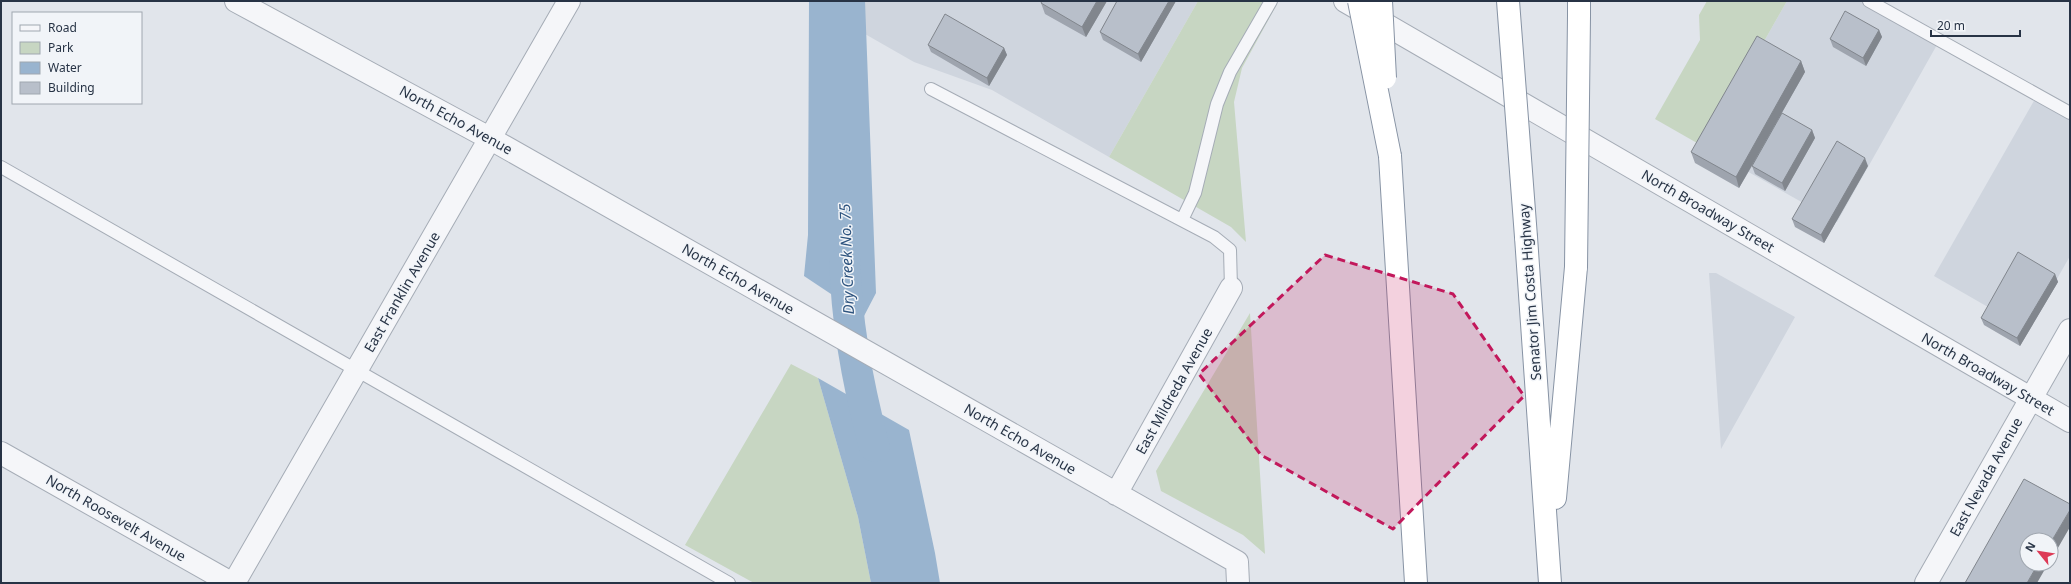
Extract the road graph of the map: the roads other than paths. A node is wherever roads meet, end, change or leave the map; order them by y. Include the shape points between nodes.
1 (236, 1) edge
2 (569, 1) edge
3 (1271, 1) edge
4 (1345, 1) edge
5 (1359, 1) edge
6 (1381, 1) edge
7 (1508, 1) edge
8 (1869, 1) edge
9 (1579, 9) edge
10 (930, 89) dead end
11 (2070, 113) edge
12 (491, 138) junction
13 (1390, 156) junction
14 (1, 167) edge
15 (1182, 220) junction
16 (1231, 288) joint
17 (2070, 330) edge
18 (357, 370) junction
19 (2031, 399) junction
20 (2070, 421) edge
21 (1, 453) edge
22 (1116, 494) junction
23 (1238, 573) edge
24 (1550, 574) edge
25 (231, 583) edge
26 (234, 583) edge
27 (729, 583) edge
28 (1416, 583) edge
29 (1926, 583) edge

1 - 12 street, North Echo Avenue
2 - 12 street, East Franklin Avenue
3 - 15 lane via 1230,72 1217,104 1195,193
4 - 19 street, North Broadway Street
5 - 13 highway, bridge
6 - 13 highway, bridge
7 - 24 highway, Senator Jim Costa Highway, bridge
8 - 11 lane
9 - 24 highway, bridge via 1576,267
10 - 15 lane
12 - 18 street, East Franklin Avenue
12 - 22 street, North Echo Avenue
13 - 28 highway
14 - 18 lane
15 - 16 lane via 1214,237 1230,250
16 - 22 street, East Mildreda Avenue
17 - 19 street, East Nevada Avenue
18 - 26 street, East Franklin Avenue
18 - 27 lane
19 - 20 street, North Broadway Street
19 - 29 street, East Nevada Avenue
21 - 25 street, North Roosevelt Avenue
22 - 23 street, North Echo Avenue

